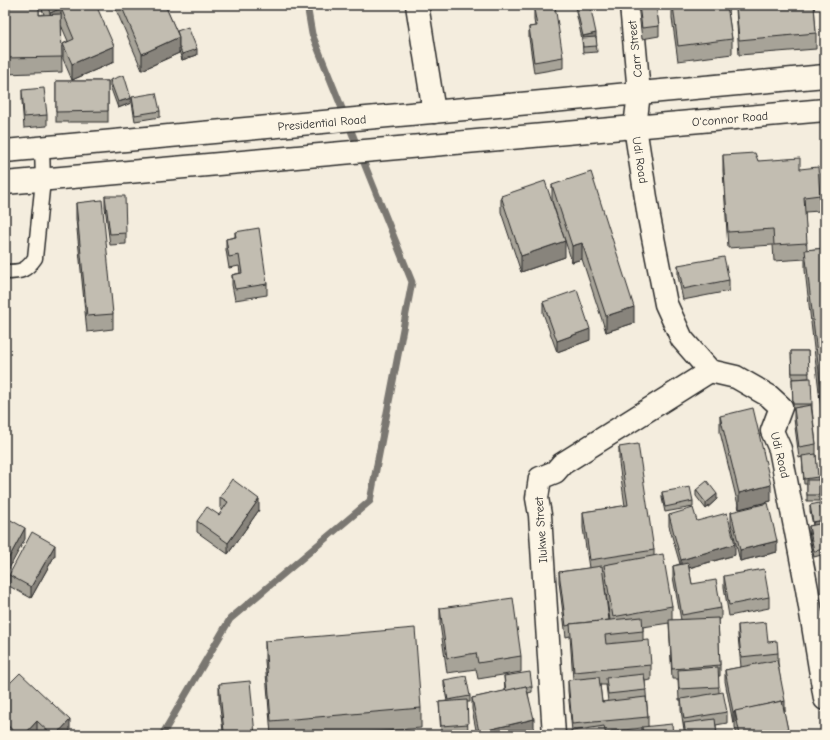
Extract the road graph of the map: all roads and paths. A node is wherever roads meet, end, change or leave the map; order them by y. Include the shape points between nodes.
1 (418, 5) edge
2 (631, 5) edge
3 (825, 76) edge
4 (639, 94) junction
5 (825, 110) edge
6 (433, 112) junction
7 (290, 126) junction
8 (635, 127) junction
9 (42, 148) junction
10 (5, 151) edge
11 (293, 158) junction
12 (43, 180) junction
13 (5, 183) edge
14 (5, 272) edge
15 (710, 371) junction
16 (816, 588) edge
17 (825, 699) edge
18 (554, 735) edge

1 - 6 main road
2 - 4 main road, Carr Street
3 - 4 main road
4 - 6 main road, Presidential Road
4 - 8 main road, Carr Street
5 - 8 main road, O'connor Road
6 - 7 main road, Presidential Road
7 - 9 main road, Presidential Road
7 - 11 main road
8 - 11 main road
8 - 15 main road, Udi Road via 666,304 682,339
9 - 10 main road, Presidential Road
9 - 12 lane
11 - 12 main road
12 - 13 main road
12 - 14 lane via 35,258 21,272
15 - 16 main road, Udi Road via 736,377 770,396 781,407 772,431 780,449
15 - 18 main road, Ilukwe Street via 562,464 555,472 540,478 537,498
16 - 17 main road, Udi Road

